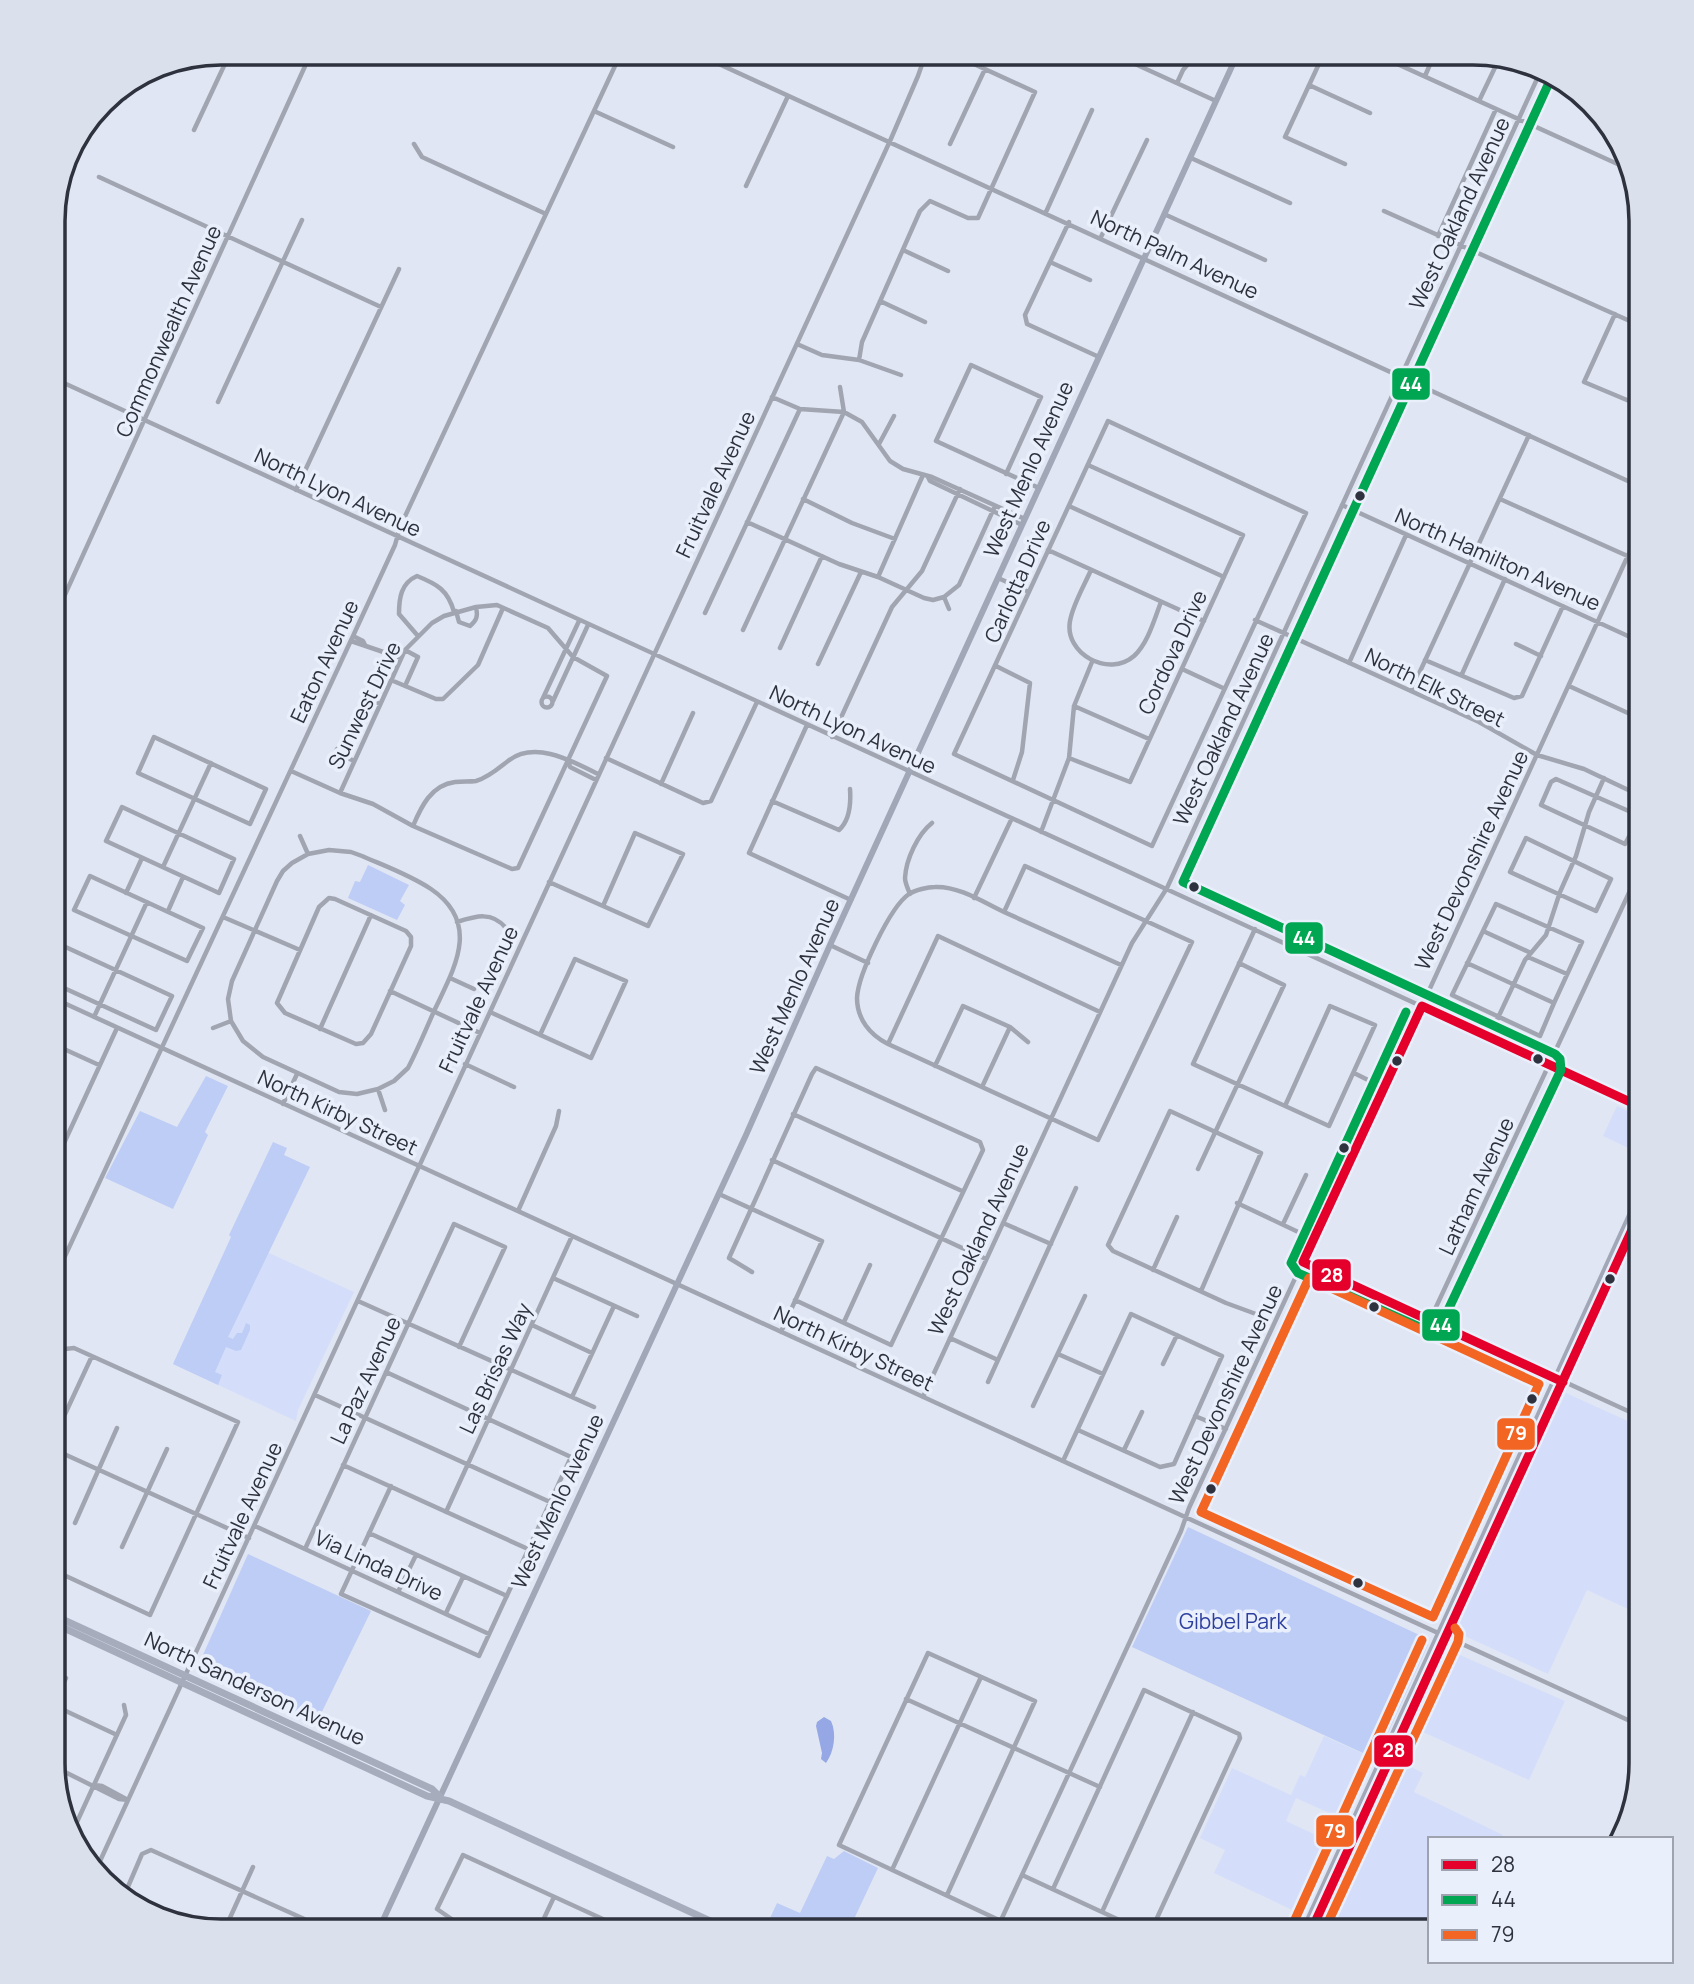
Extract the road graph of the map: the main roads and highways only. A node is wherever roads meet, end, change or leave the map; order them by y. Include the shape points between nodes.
1 (1232, 65) edge
2 (1629, 1224) edge
3 (1629, 1233) edge
4 (1619, 1250) junction
5 (1517, 1462) junction
6 (1492, 1517) junction
7 (1496, 1529) junction
8 (1474, 1577) junction
9 (65, 1621) edge
10 (65, 1629) edge
11 (184, 1679) junction
12 (284, 1730) junction
13 (316, 1736) junction
14 (1377, 1768) junction
15 (440, 1797) junction
16 (1373, 1798) junction
17 (1359, 1809) junction
18 (1350, 1846) junction
19 (384, 1919) edge
20 (706, 1919) edge
21 (1309, 1919) edge
22 (1317, 1919) edge

1 - 15 main road, West Menlo Avenue
2 - 4 main road
3 - 4 main road
4 - 5 main road
4 - 7 main road
5 - 6 main road
5 - 7 main road
6 - 8 main road
6 - 14 main road
7 - 8 main road
8 - 16 main road
9 - 11 highway, North Sanderson Avenue
10 - 11 highway, North Sanderson Avenue
11 - 12 highway, North Sanderson Avenue
11 - 13 highway, North Sanderson Avenue
12 - 13 highway via 287,1727
12 - 15 highway, North Sanderson Avenue via 427,1796
13 - 15 highway, North Sanderson Avenue via 432,1789
14 - 16 main road
14 - 17 main road
15 - 19 main road, West Menlo Avenue
15 - 20 highway, North Sanderson Avenue
16 - 18 main road
17 - 18 main road via 1362,1812
17 - 21 main road
18 - 22 main road

